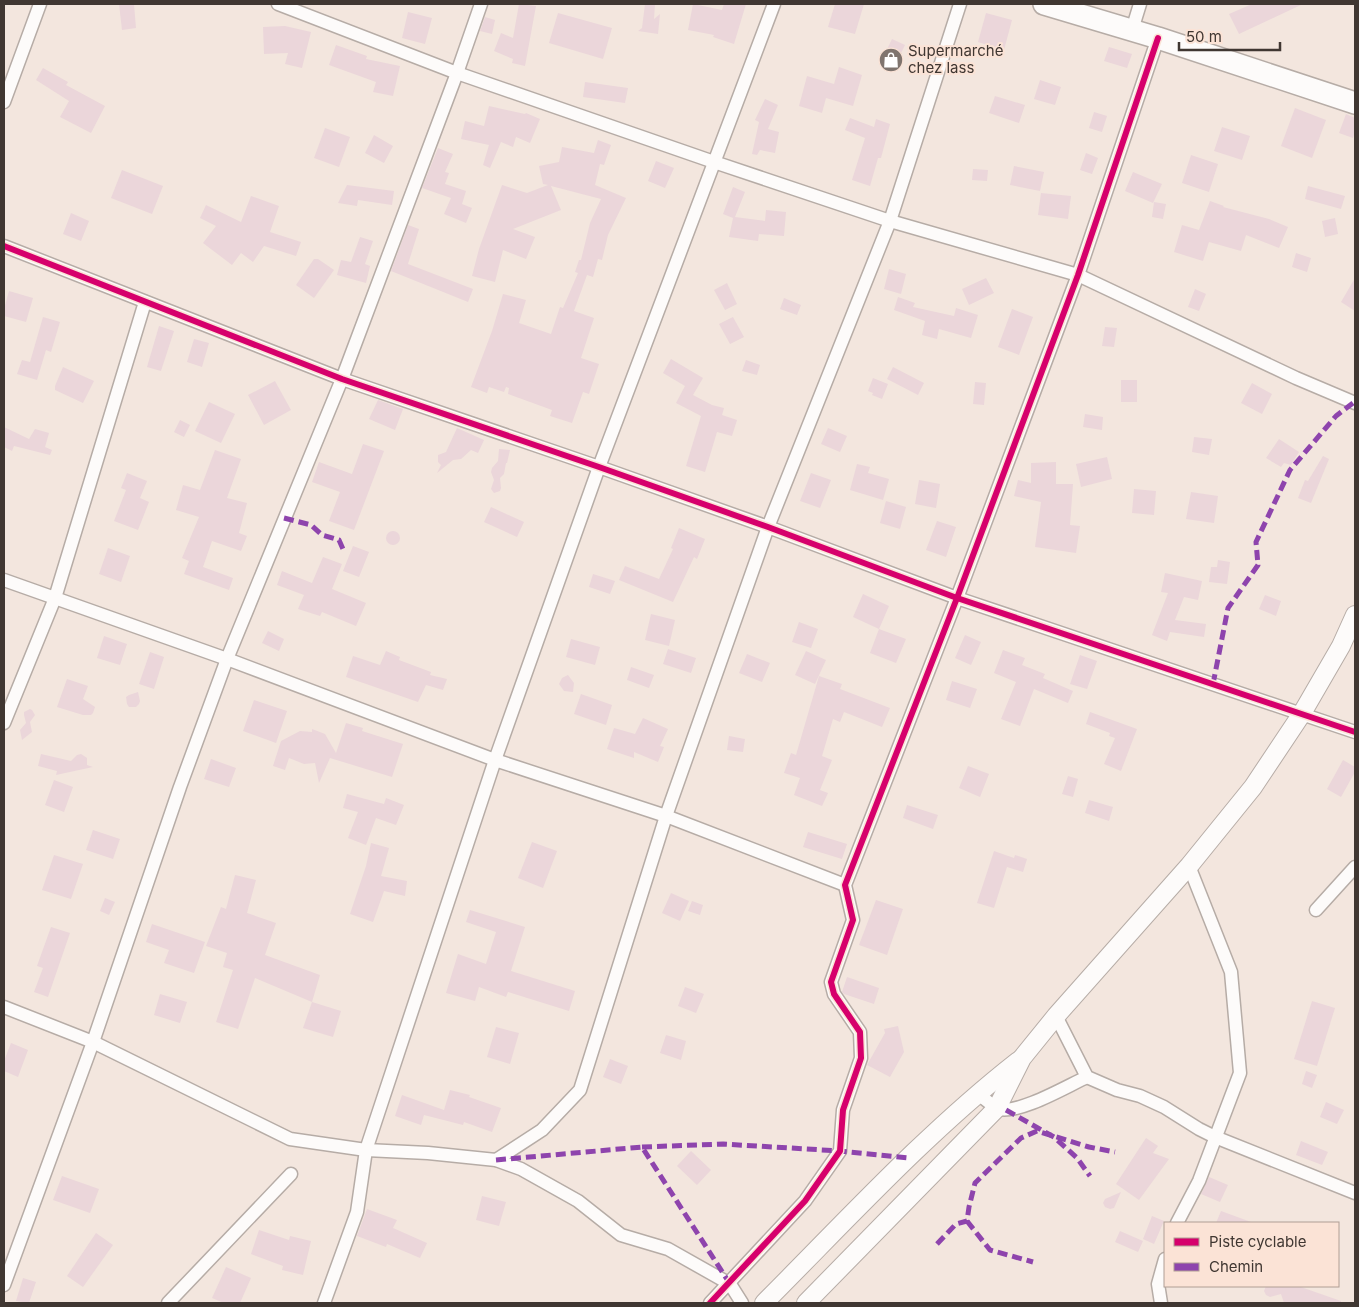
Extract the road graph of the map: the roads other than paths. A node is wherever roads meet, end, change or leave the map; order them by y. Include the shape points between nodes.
1 (40, 4) edge
2 (278, 4) edge
3 (480, 4) edge
4 (774, 4) edge
5 (960, 4) edge
6 (1044, 4) edge
7 (1140, 4) edge
8 (1132, 30) junction
9 (1158, 38) junction
10 (456, 73) junction
11 (4, 102) edge
12 (1355, 103) edge
13 (714, 162) junction
14 (890, 221) junction
15 (4, 246) edge
16 (1078, 275) junction
17 (145, 302) junction
18 (342, 379) junction
19 (1355, 403) edge
20 (599, 467) junction
21 (768, 527) junction
22 (4, 580) edge
23 (55, 598) junction
24 (957, 598) junction
25 (1355, 615) edge
26 (227, 659) junction
27 (1301, 715) junction
28 (4, 723) edge
29 (1355, 732) edge
30 (495, 760) junction
31 (666, 816) junction
32 (1189, 866) junction
33 (1355, 867) edge
34 (845, 885) junction
35 (1316, 910) dead end
36 (4, 1007) edge
37 (1056, 1016) junction
38 (93, 1042) junction
39 (1022, 1058) junction
40 (1087, 1077) junction
41 (977, 1093) junction
42 (997, 1108) junction
43 (1215, 1137) junction
44 (366, 1150) junction
45 (496, 1160) junction
46 (291, 1174) dead end
47 (1355, 1193) edge
48 (1178, 1222) edge
49 (1164, 1263) edge
50 (730, 1284) junction
51 (4, 1285) edge
52 (168, 1303) edge
53 (324, 1303) edge
54 (710, 1303) edge
55 (742, 1303) edge
56 (764, 1303) edge
57 (806, 1303) edge
58 (1161, 1303) edge

1 - 11 street
2 - 10 street
3 - 10 street
4 - 13 street
5 - 14 street
6 - 8 highway
7 - 8 street
8 - 9 highway
9 - 12 highway
9 - 16 street
10 - 13 street
10 - 18 street
13 - 14 street
13 - 20 street
14 - 16 street
14 - 21 street
15 - 17 street
16 - 19 street
16 - 24 street
17 - 18 street
17 - 23 street
18 - 20 street
18 - 26 street
20 - 21 street
20 - 30 street
21 - 24 street
21 - 31 street
22 - 23 street
23 - 26 street
23 - 28 street
24 - 27 street
24 - 34 street
25 - 27 main road
26 - 30 street
26 - 38 street
27 - 29 street
27 - 32 main road via 1253,786
30 - 31 street
30 - 44 street
31 - 34 street
31 - 45 street via 580,1090 542,1130
32 - 37 main road
32 - 43 street via 1231,972 1240,1073
33 - 35 street
34 - 50 street via 853,920 831,982 834,994 860,1032 861,1058 843,1110 840,1151 805,1201
36 - 38 street
37 - 39 main road
37 - 40 street
38 - 44 street via 290,1139
38 - 51 street
39 - 41 main road
39 - 42 main road
40 - 42 street via 1019,1108
40 - 43 street via 1148,1100
41 - 42 street
41 - 56 main road
42 - 57 main road
43 - 47 street
43 - 48 street via 1199,1181
44 - 45 street
44 - 53 street via 357,1212
45 - 50 street via 521,1169 578,1202 621,1234 668,1249
46 - 52 street
49 - 58 street via 1158,1284
50 - 54 street
50 - 55 street

